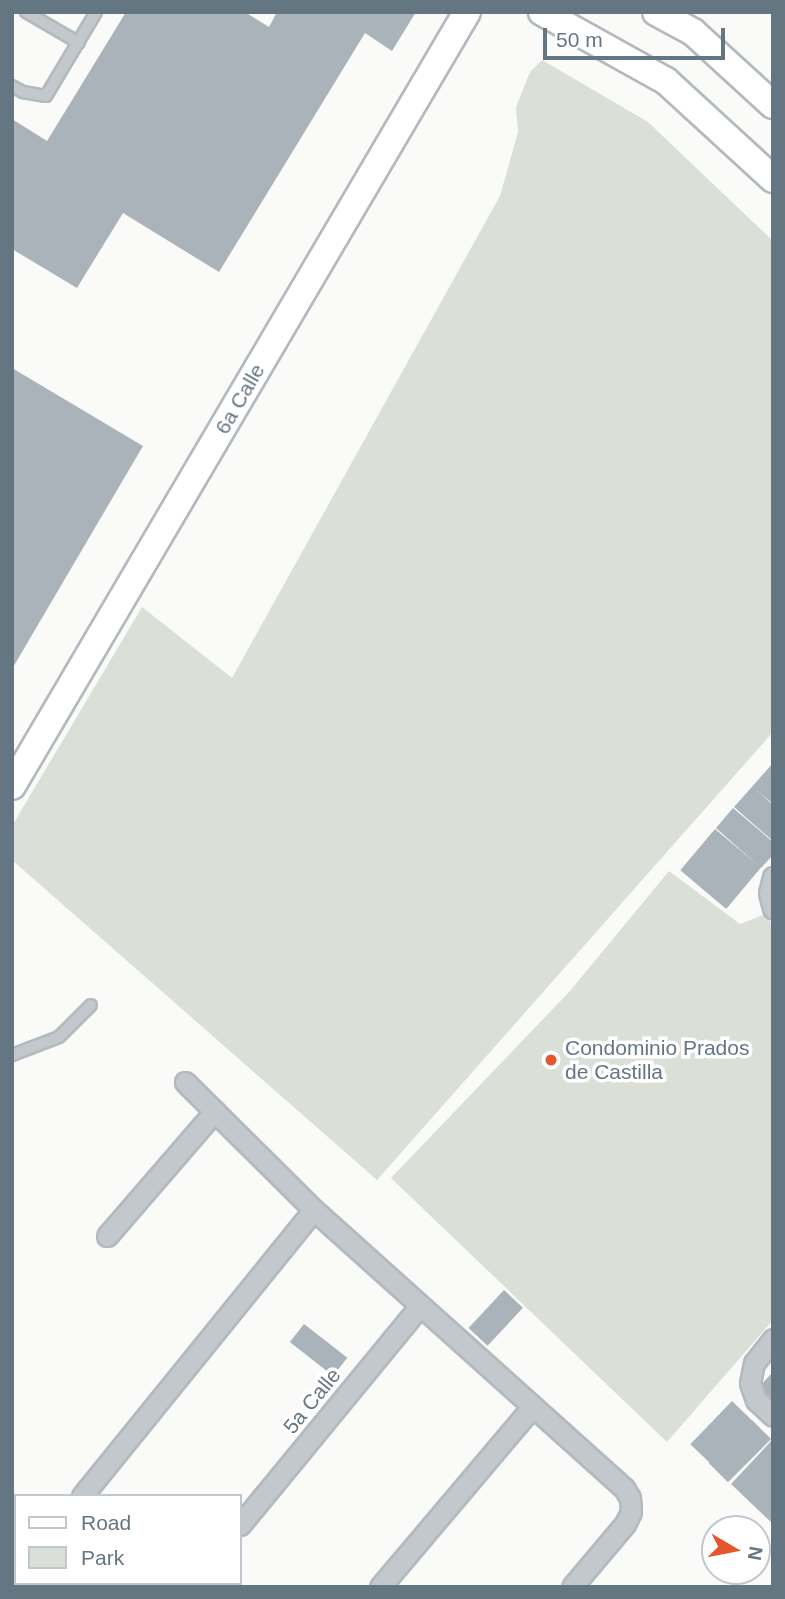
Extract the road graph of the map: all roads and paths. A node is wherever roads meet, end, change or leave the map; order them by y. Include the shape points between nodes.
1 (26, 12) edge
2 (96, 12) edge
3 (467, 12) edge
4 (542, 12) edge
5 (656, 12) edge
6 (79, 43) junction
7 (12, 86) edge
8 (773, 105) edge
9 (773, 178) edge
10 (12, 786) edge
11 (91, 1005) dead end
12 (12, 1055) edge
13 (185, 1082) dead end
14 (215, 1111) junction
15 (314, 1210) junction
16 (107, 1236) dead end
17 (420, 1306) junction
18 (773, 1339) edge
19 (532, 1408) junction
20 (773, 1416) edge
21 (84, 1494) edge
22 (242, 1523) edge
23 (380, 1587) edge
24 (572, 1587) edge

1 - 6 lane
2 - 6 lane
3 - 10 main road, 6a Calle
4 - 9 main road via 666,81
5 - 8 main road via 693,32
6 - 7 lane via 46,96
11 - 12 lane via 59,1037
13 - 14 street
14 - 15 street
14 - 16 street
15 - 17 street
15 - 21 street
17 - 19 street
17 - 22 street, 5a Calle
18 - 20 street via 754,1363 750,1383 755,1399
19 - 23 street
19 - 24 street via 630,1498 631,1512 625,1524

